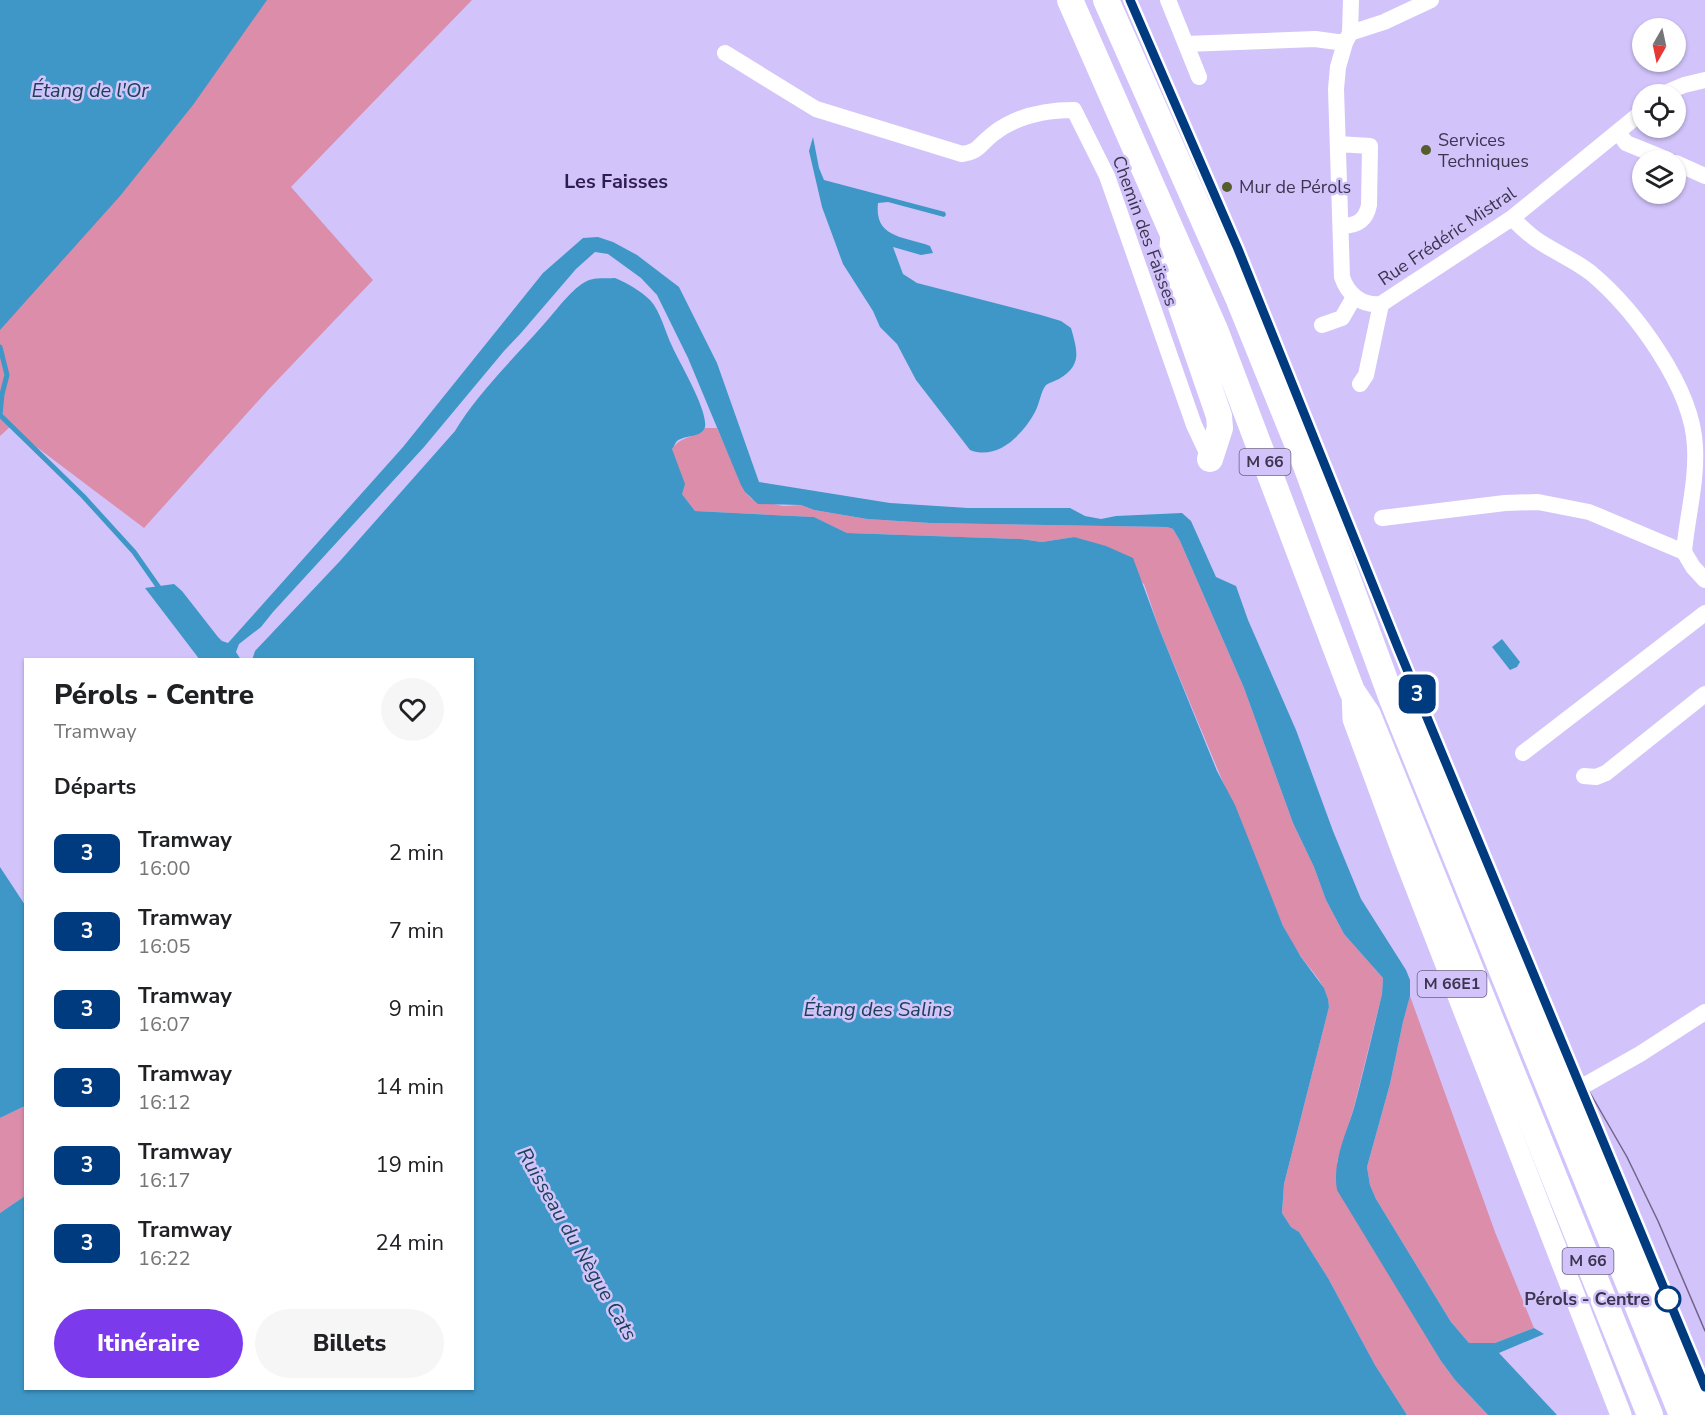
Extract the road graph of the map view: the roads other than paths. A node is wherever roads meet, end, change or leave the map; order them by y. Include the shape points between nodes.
1 (1070, 0) edge
2 (1107, 0) edge
3 (1168, 0) edge
4 (1351, 0) edge
5 (1431, 0) edge
6 (1348, 38) junction
7 (1186, 44) junction
8 (725, 53) dead end
9 (1199, 77) dead end
10 (1705, 80) edge
11 (1686, 85) edge
12 (1632, 121) edge
13 (1619, 133) junction
14 (1338, 144) junction
15 (1643, 150) edge
16 (1686, 168) edge
17 (1705, 176) edge
18 (1512, 218) junction
19 (1341, 226) junction
20 (1173, 234) junction
21 (1353, 296) junction
22 (1381, 304) junction
23 (1322, 325) dead end
24 (1360, 384) dead end
25 (1210, 459) joint
26 (1382, 518) dead end
27 (1684, 552) junction
28 (1705, 580) edge
29 (1705, 613) edge
30 (1353, 691) junction
31 (1705, 694) edge
32 (1392, 699) junction
33 (1523, 753) dead end
34 (1584, 776) dead end
35 (1705, 1012) edge
36 (1571, 1094) junction
37 (1621, 1415) edge
38 (1650, 1415) edge
39 (1682, 1415) edge
40 (1703, 1415) edge

1 - 20 highway, M 66
2 - 32 highway, M 66 via 1239,300 1305,463
3 - 7 street
4 - 6 street
5 - 6 street
6 - 7 street
6 - 14 street via 1336,88
7 - 9 street
8 - 25 street, Chemin des Faïsses via 816,109 962,154 974,153 993,134 1023,117 1050,110 1074,110 1107,176
10 - 11 street
12 - 13 street, Rue Frédéric Mistral
13 - 15 street via 1626,143
13 - 18 street, Rue Frédéric Mistral
14 - 19 street
14 - 19 street via 1370,146 1367,214 1360,223
16 - 17 street
18 - 22 street, Rue Frédéric Mistral
18 - 27 street via 1609,290 1663,357 1676,382 1695,445
19 - 21 street via 1342,277
20 - 25 highway, M 66 via 1171,277 1219,416 1220,428
20 - 30 highway, M 66 via 1216,332
21 - 22 street, Rue Frédéric Mistral
21 - 23 street via 1342,318
22 - 24 street via 1366,375
26 - 27 street via 1538,502 1589,512
27 - 28 street
29 - 33 street
30 - 37 main road, M 66E1 via 1353,719 1404,857
30 - 38 highway, M 66 via 1368,715
31 - 34 street via 1606,773
32 - 36 main road via 1410,710
32 - 39 highway, M 66
35 - 36 street
36 - 40 main road

